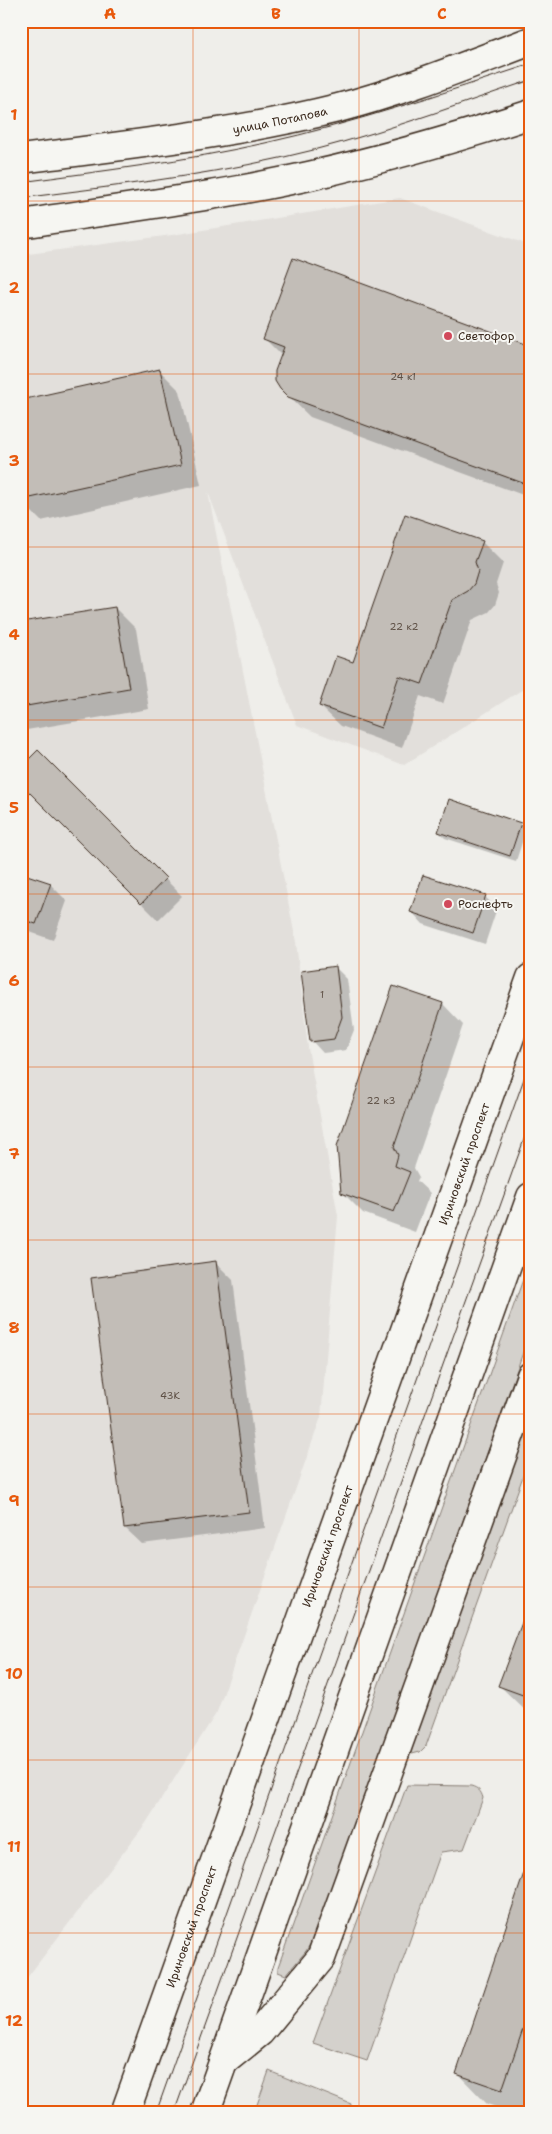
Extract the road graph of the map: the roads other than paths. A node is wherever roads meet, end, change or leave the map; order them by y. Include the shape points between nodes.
1 (531, 41) edge
2 (531, 114) edge
3 (21, 159) edge
4 (21, 224) edge
5 (531, 978) edge
6 (531, 1197) edge
7 (531, 1376) edge
8 (223, 2062) junction
9 (125, 2113) edge
10 (205, 2113) edge

1 - 3 main road, улица Потапова via 404,89 281,121
2 - 4 main road via 394,156 307,177
5 - 9 main road, Ириновский проспект
6 - 8 main road
7 - 8 main road via 321,1958 260,2032
8 - 10 main road

